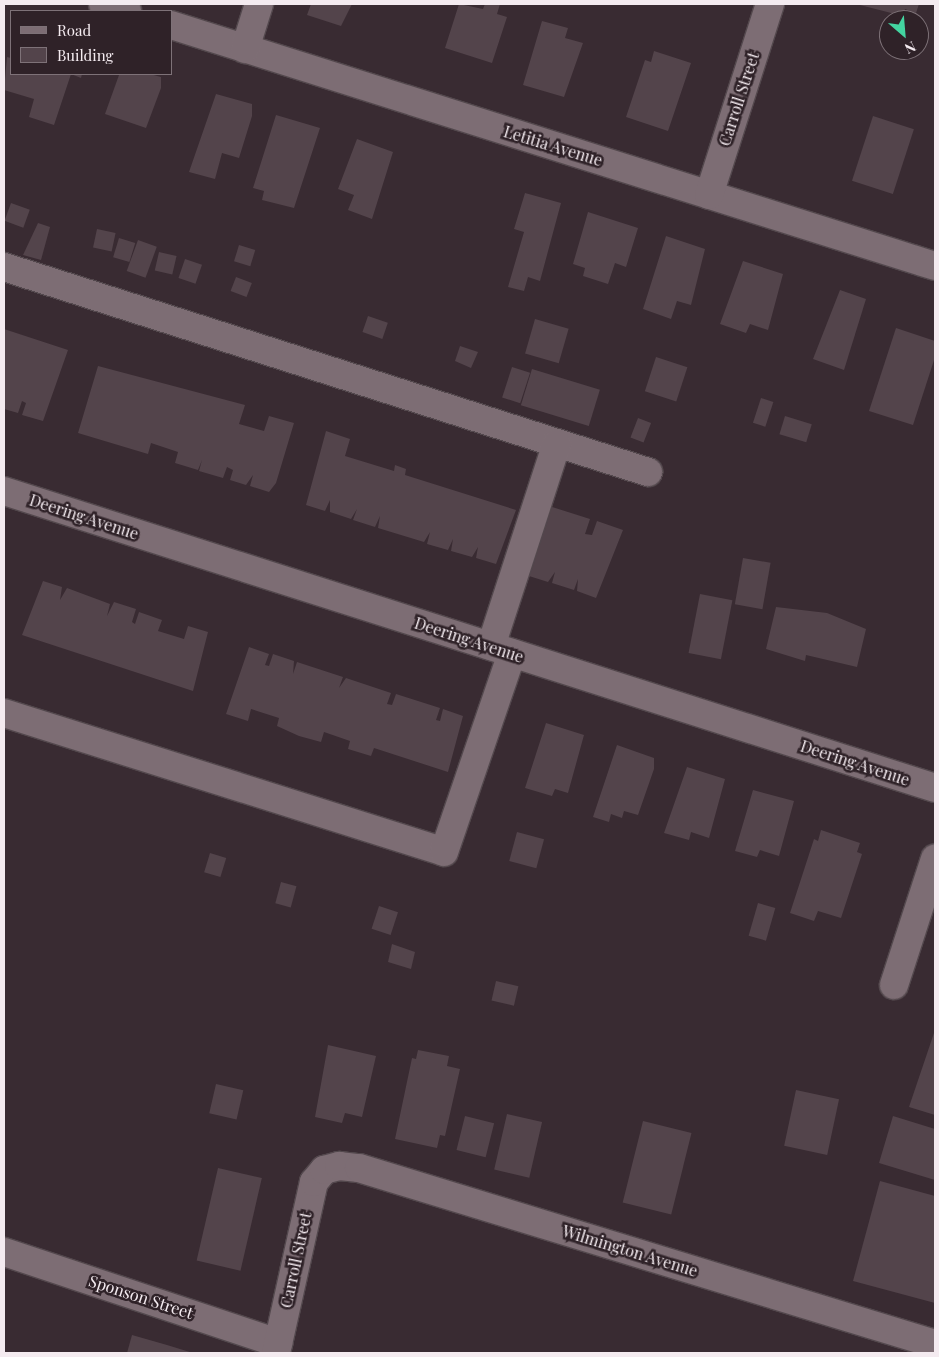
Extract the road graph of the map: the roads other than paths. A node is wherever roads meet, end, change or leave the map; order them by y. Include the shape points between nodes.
1 (103, 4) edge
2 (259, 4) edge
3 (770, 4) edge
4 (124, 10) edge
5 (172, 25) edge
6 (245, 49) junction
7 (708, 194) junction
8 (935, 266) edge
9 (4, 267) edge
10 (557, 443) junction
11 (648, 472) dead end
12 (4, 491) edge
13 (501, 650) junction
14 (4, 712) edge
15 (935, 788) edge
16 (935, 859) edge
17 (894, 985) dead end
18 (324, 1170) joint
19 (4, 1252) edge
20 (935, 1344) edge
21 (277, 1348) edge

1 - 4 street
2 - 6 street
3 - 7 street, Carroll Street
5 - 6 street, Letitia Avenue
6 - 7 street, Letitia Avenue
7 - 8 street, Letitia Avenue
9 - 10 street
10 - 11 street
10 - 13 street
12 - 13 street, Deering Avenue
13 - 14 street via 444,852
13 - 15 street, Deering Avenue
16 - 17 street
18 - 20 street, Wilmington Avenue via 359,1168
18 - 21 street, Carroll Street via 309,1196
19 - 21 street, Sponson Street

